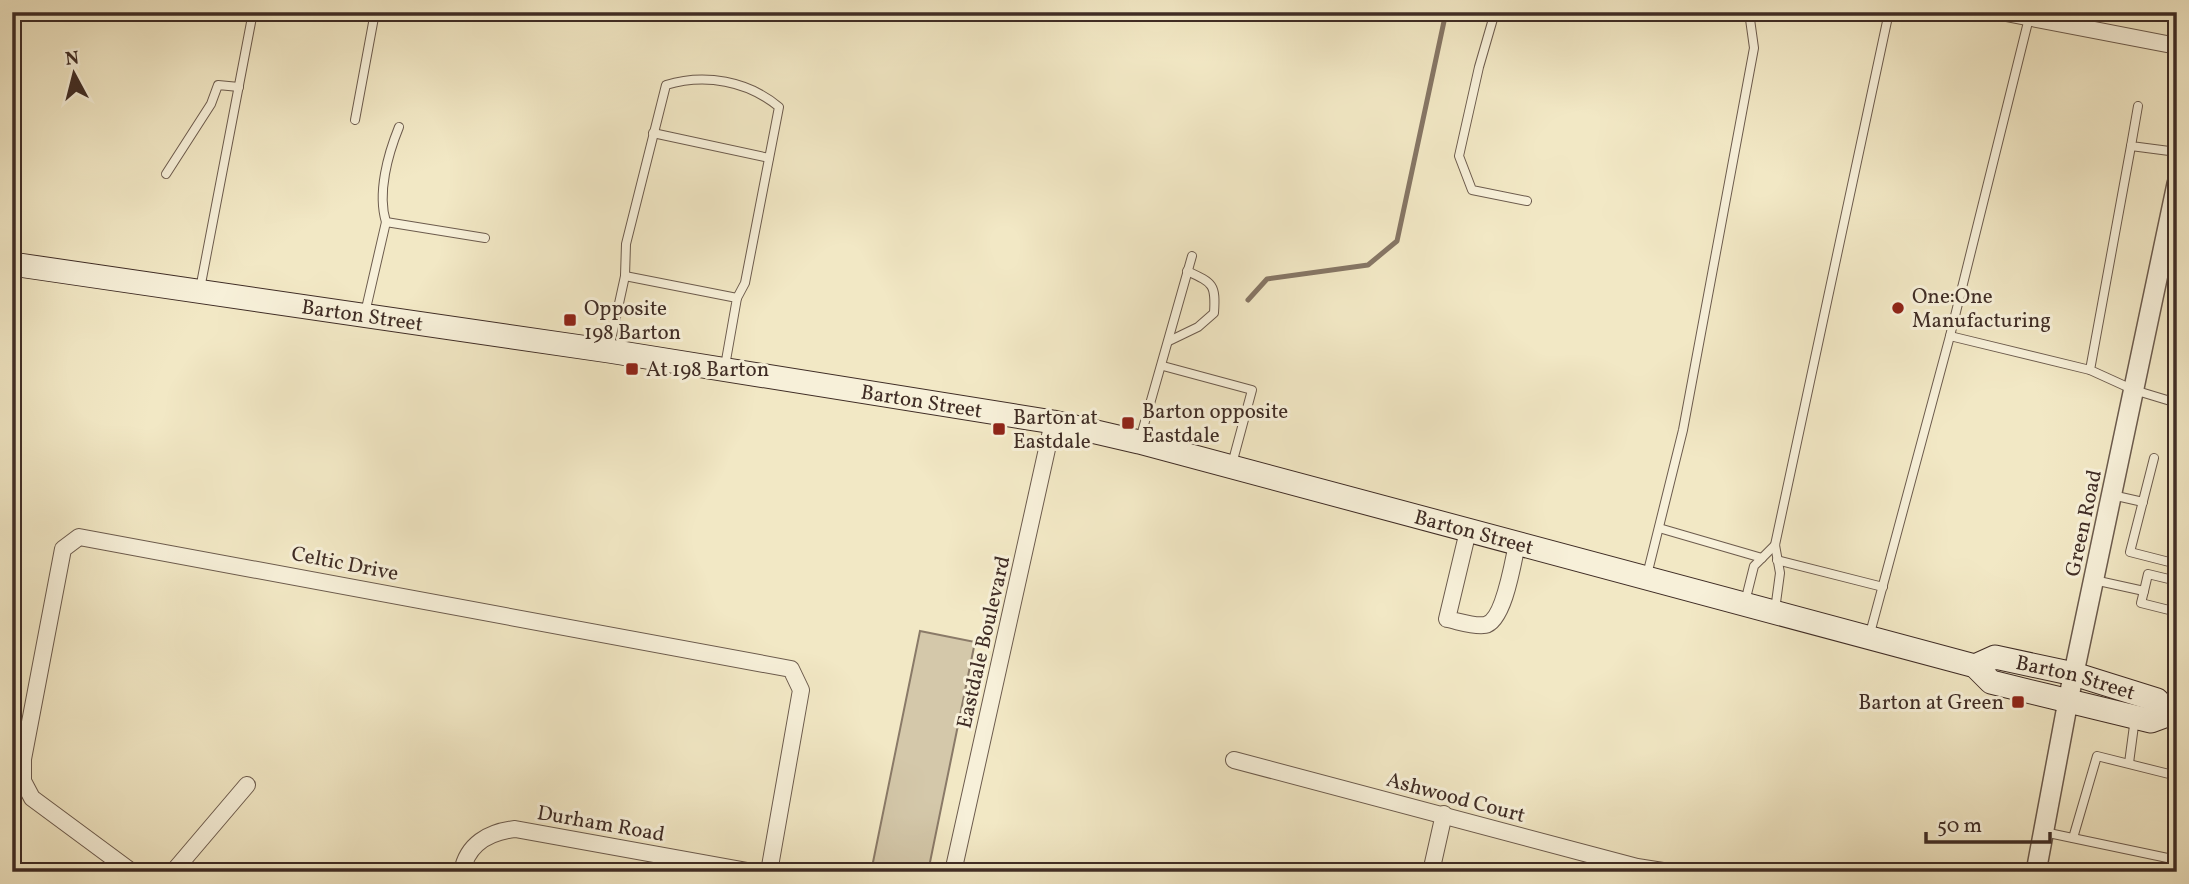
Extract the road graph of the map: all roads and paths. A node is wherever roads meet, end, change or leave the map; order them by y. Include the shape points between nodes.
1 (253, 12) edge
2 (375, 12) edge
3 (1495, 12) edge
4 (1749, 12) edge
5 (1889, 12) edge
6 (2001, 12) edge
7 (2029, 18) junction
8 (2177, 46) edge
9 (239, 87) junction
10 (2138, 106) dead end
11 (355, 120) dead end
12 (399, 127) dead end
13 (653, 133) junction
14 (2131, 146) junction
15 (2177, 152) edge
16 (769, 158) junction
17 (166, 174) dead end
18 (2177, 184) edge
19 (1527, 201) dead end
20 (386, 222) junction
21 (485, 238) dead end
22 (1192, 256) dead end
23 (12, 264) edge
24 (1187, 271) junction
25 (625, 276) junction
26 (199, 292) junction
27 (737, 298) junction
28 (364, 316) junction
29 (1950, 336) junction
30 (1169, 341) junction
31 (609, 351) junction
32 (1163, 366) junction
33 (725, 369) junction
34 (2090, 370) junction
35 (2134, 390) junction
36 (2177, 402) edge
37 (1053, 422) junction
38 (1139, 442) junction
39 (2154, 458) dead end
40 (1232, 466) junction
41 (2112, 495) junction
42 (2143, 502) junction
43 (1659, 528) junction
44 (1468, 531) junction
45 (1517, 544) junction
46 (1775, 545) junction
47 (1762, 558) junction
48 (1777, 560) junction
49 (2177, 564) edge
50 (1647, 578) junction
51 (2094, 580) junction
52 (2176, 583) edge
53 (1883, 587) junction
54 (2144, 591) junction
55 (1744, 604) junction
56 (2172, 608) edge
57 (1774, 612) junction
58 (1869, 638) junction
59 (1975, 666) junction
60 (2074, 674) junction
61 (2068, 701) junction
62 (2173, 715) edge
63 (2135, 717) junction
64 (1234, 760) dead end
65 (2129, 763) junction
66 (2177, 776) edge
67 (247, 785) dead end
68 (1444, 814) junction
69 (2043, 832) junction
70 (2073, 838) junction
71 (2177, 860) edge
72 (132, 872) edge
73 (173, 872) edge
74 (462, 872) edge
75 (753, 872) edge
76 (769, 872) edge
77 (953, 872) edge
78 (1431, 872) edge
79 (1669, 872) edge
80 (2036, 872) edge

1 - 9 lane
2 - 11 lane
3 - 19 lane via 1459,156 1472,190
4 - 43 lane via 1754,48 1684,430
5 - 46 lane
6 - 7 street
7 - 8 street
7 - 29 lane
9 - 17 lane via 218,85 211,104
9 - 26 lane
10 - 14 lane
12 - 20 lane via 391,146 381,206
13 - 16 lane
13 - 16 lane via 666,85 684,80 727,82 762,93 779,107
13 - 25 lane via 626,244
14 - 15 lane
14 - 34 lane
16 - 27 lane via 745,283
18 - 35 street, Green Road
20 - 21 lane
20 - 28 lane
22 - 24 lane
23 - 26 main road, Barton Street
24 - 30 lane
24 - 30 lane via 1209,282 1215,291 1214,313
25 - 27 lane
25 - 31 lane
26 - 28 main road, Barton Street
27 - 33 lane
28 - 31 main road, Barton Street
29 - 34 lane
29 - 53 lane
30 - 32 lane
31 - 33 main road, Barton Street
32 - 38 lane
32 - 40 lane via 1252,390
33 - 37 main road, Barton Street
34 - 35 lane
35 - 36 lane
35 - 41 street, Green Road
37 - 38 main road, Barton Street
37 - 77 street, Eastdale Boulevard
38 - 40 main road, Barton Street
39 - 42 lane
40 - 44 main road, Barton Street
41 - 42 lane
41 - 51 street, Green Road
42 - 49 lane via 2130,552
43 - 47 lane
43 - 50 lane
44 - 45 main road, Barton Street
44 - 45 street via 1447,619 1491,623 1500,612
45 - 50 main road, Barton Street
46 - 47 lane
46 - 48 lane
47 - 55 lane via 1754,566
48 - 53 lane
48 - 57 lane via 1780,573
50 - 55 main road, Barton Street
51 - 54 lane
51 - 60 street, Green Road
52 - 54 lane via 2148,574
53 - 58 lane
54 - 56 lane via 2141,603
55 - 57 main road, Barton Street
57 - 58 main road, Barton Street
58 - 59 main road, Barton Street
59 - 60 main road, Barton Street via 1995,657
59 - 61 main road, Barton Street via 1992,682
60 - 61 street, Green Road
60 - 62 main road, Barton Street via 2157,700
61 - 63 main road, Barton Street
61 - 69 street, Green Road
62 - 63 main road, Barton Street via 2151,721
63 - 65 lane
64 - 68 street, Ashwood Court
65 - 66 lane
65 - 70 lane via 2097,756
67 - 73 street
68 - 78 street
68 - 79 street, Ashwood Court
69 - 70 lane
69 - 80 street, Green Road
70 - 71 lane
72 - 76 street, Celtic Drive via 32,798 23,782 23,759 63,549 79,537 791,669 801,690
74 - 75 street, Durham Road via 465,859 483,837 515,829

